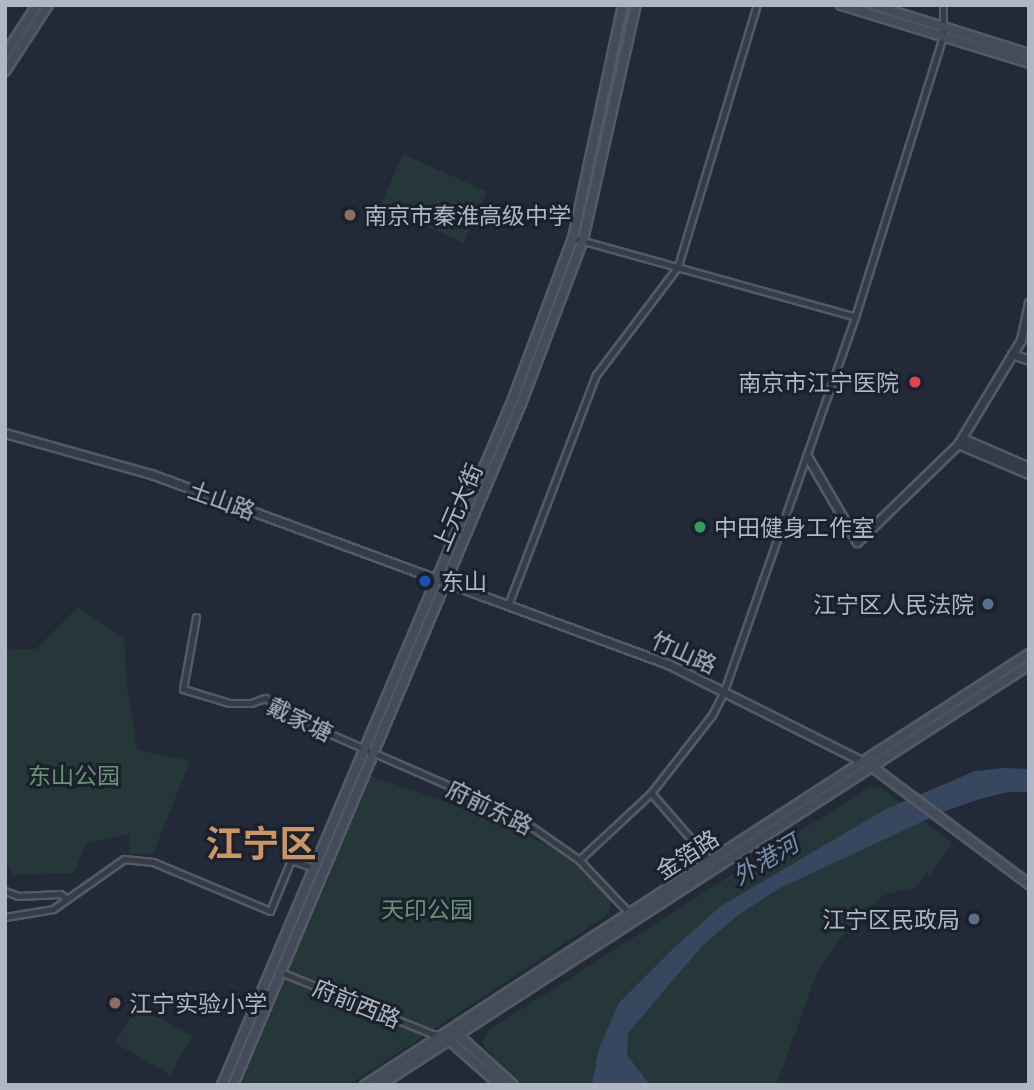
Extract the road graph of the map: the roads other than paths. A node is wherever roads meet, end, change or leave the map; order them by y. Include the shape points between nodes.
1 (37, 5) edge
2 (48, 5) edge
3 (622, 5) edge
4 (636, 5) edge
5 (757, 5) edge
6 (841, 5) edge
7 (873, 5) edge
8 (943, 5) edge
9 (943, 32) junction
10 (1029, 54) edge
11 (5, 55) edge
12 (1029, 63) edge
13 (5, 71) edge
14 (578, 239) junction
15 (678, 266) junction
16 (1029, 303) edge
17 (855, 317) junction
18 (1012, 354) junction
19 (1029, 360) edge
20 (5, 433) edge
21 (960, 441) junction
22 (807, 456) junction
23 (1029, 467) edge
24 (1029, 474) edge
25 (435, 580) junction
26 (446, 583) junction
27 (508, 605) junction
28 (196, 617) dead end
29 (1029, 654) edge
30 (1029, 665) edge
31 (724, 691) junction
32 (366, 750) junction
33 (375, 754) junction
34 (864, 762) junction
35 (873, 767) junction
36 (651, 793) junction
37 (579, 860) junction
38 (711, 862) junction
39 (314, 868) junction
40 (1029, 884) edge
41 (5, 891) edge
42 (68, 899) junction
43 (630, 914) junction
44 (5, 917) edge
45 (272, 968) junction
46 (281, 972) junction
47 (458, 1035) junction
48 (446, 1038) junction
49 (222, 1085) edge
50 (233, 1085) edge
51 (365, 1085) edge
52 (380, 1085) edge
53 (500, 1085) edge
54 (513, 1085) edge

1 - 11 main road
2 - 13 main road
3 - 14 main road, 上元大街
4 - 14 main road, 上元大街
5 - 15 street
6 - 9 main road
7 - 9 main road
8 - 9 street
9 - 10 main road
9 - 12 main road
9 - 17 street
14 - 15 street
14 - 25 main road, 上元大街
14 - 26 main road, 上元大街 via 521,404
15 - 17 street
15 - 27 street via 596,375
16 - 18 street via 1021,340
17 - 22 street
18 - 19 street
18 - 21 street
20 - 25 street, 土山路 via 151,474
21 - 22 street via 857,542
21 - 23 street
21 - 24 street
22 - 31 street
25 - 26 street, 竹山路
25 - 32 main road, 上元大街
26 - 27 street, 竹山路
26 - 33 main road, 上元大街
27 - 31 street, 竹山路 via 668,664
28 - 32 street, 戴家塘 via 183,689 229,703 265,698
29 - 34 main road, 金箔路
30 - 35 main road, 金箔路
31 - 34 street, 竹山路
31 - 36 street via 712,715
32 - 33 street, 府前东路
32 - 39 main road, 上元大街
33 - 37 street, 府前东路 via 512,813
33 - 46 main road, 上元大街
34 - 35 main road, 竹山路
34 - 38 main road, 金箔路
35 - 40 main road, 竹山路
35 - 47 main road, 金箔路
36 - 37 street
36 - 38 street
37 - 43 street, 府前东路
38 - 43 main road, 金箔路
39 - 42 street via 291,860 270,911 153,862 124,859
39 - 45 main road, 上元大街
41 - 42 street via 18,896 60,894
42 - 44 street via 53,909
43 - 48 main road, 金箔路
45 - 46 street, 府前西路
45 - 49 main road, 上元大街
46 - 48 street, 府前西路
46 - 50 main road, 上元大街
47 - 48 main road, 金箔路
47 - 54 main road
48 - 51 main road, 金箔路
48 - 52 main road, 金箔路
48 - 53 main road

